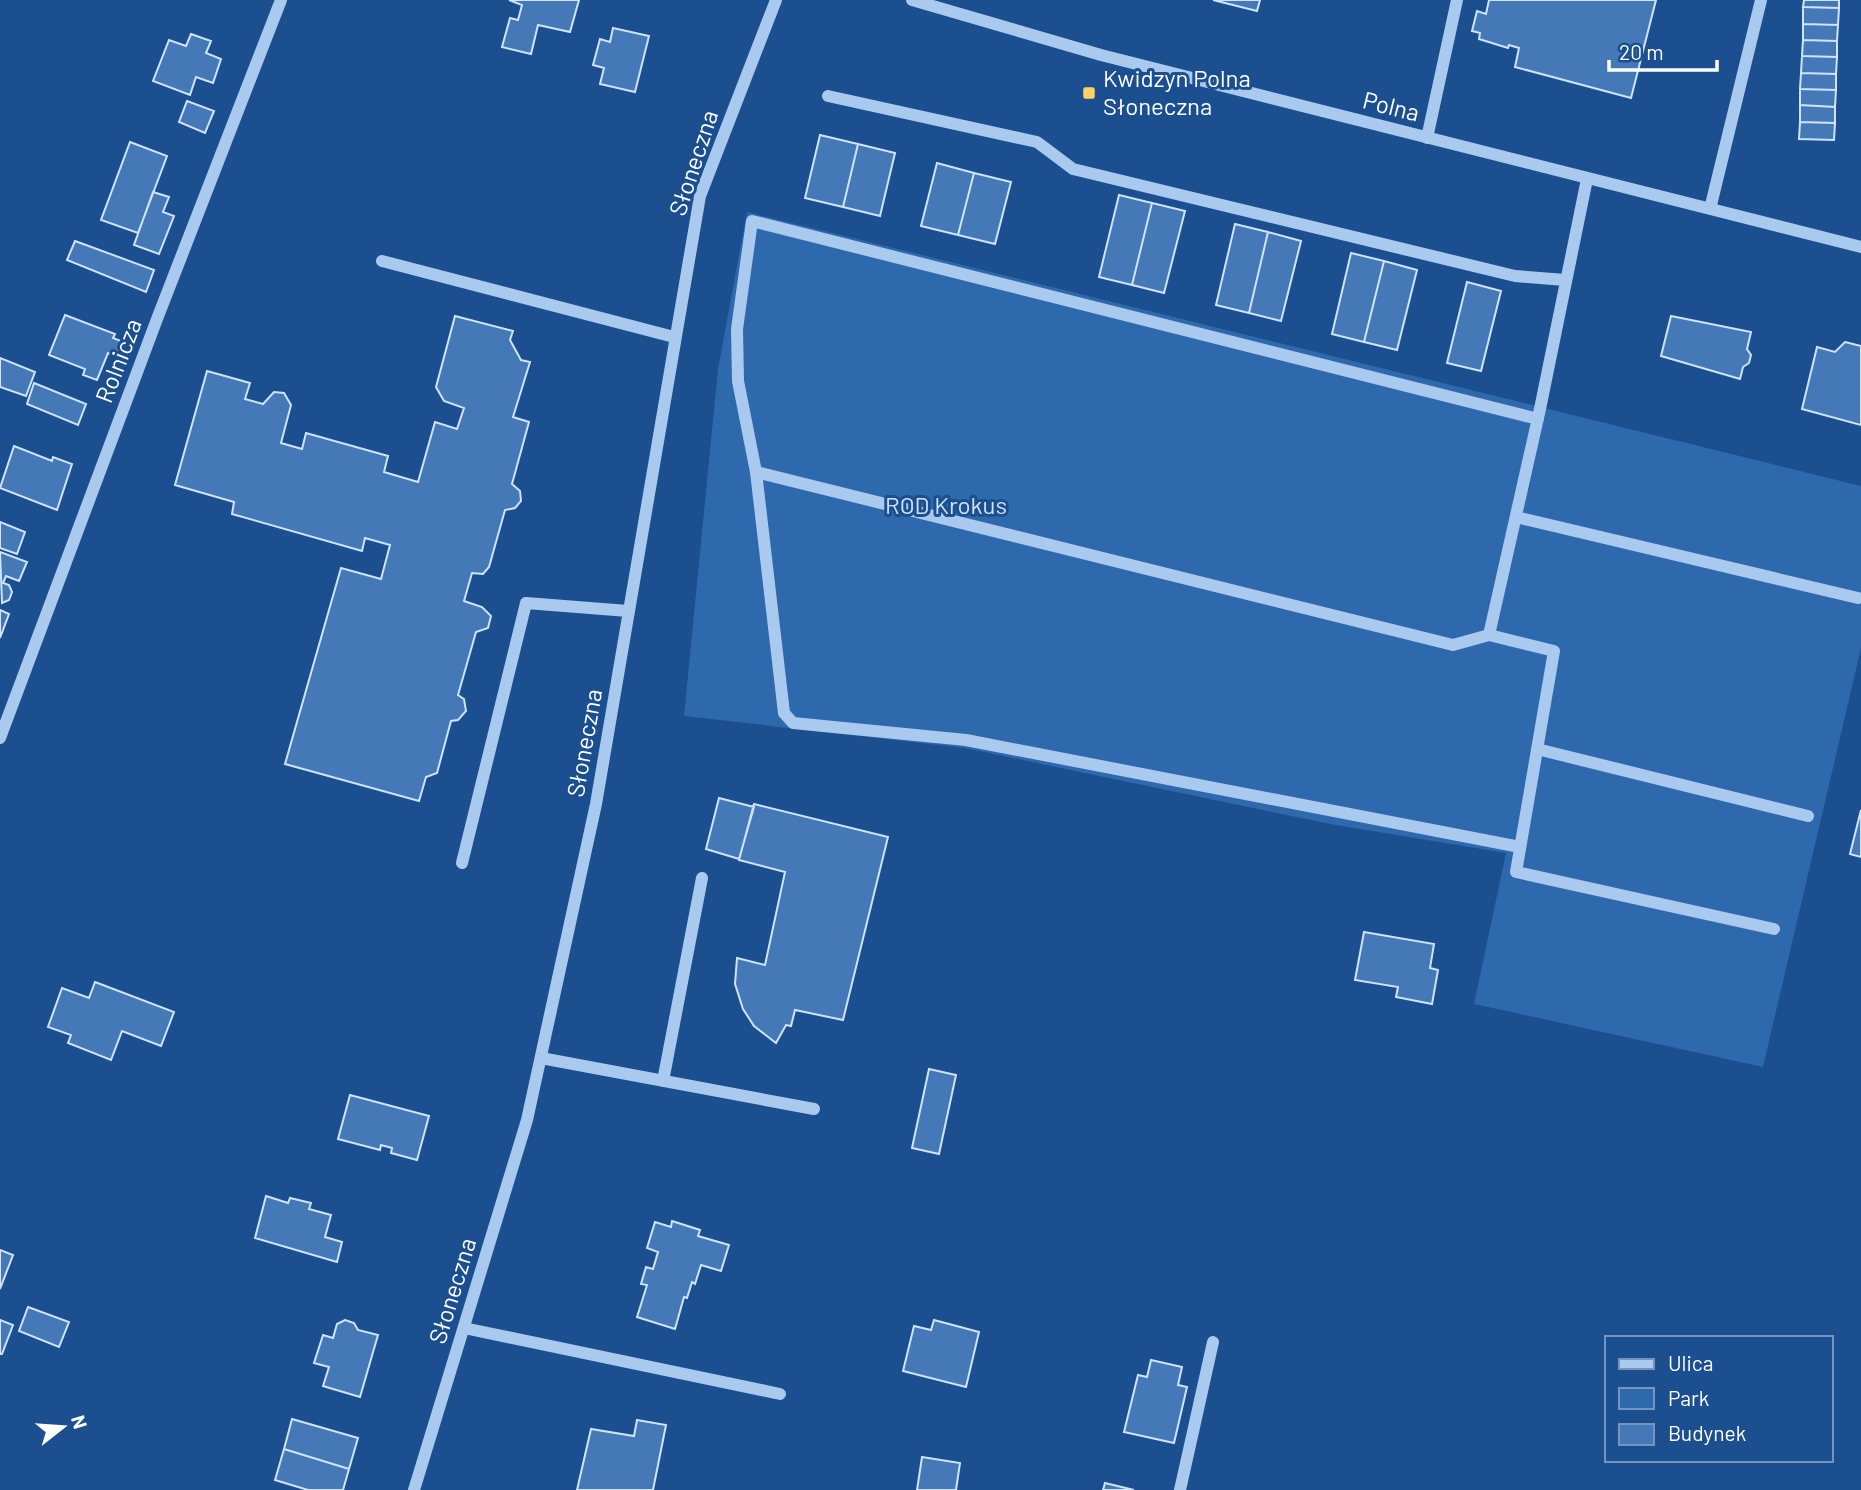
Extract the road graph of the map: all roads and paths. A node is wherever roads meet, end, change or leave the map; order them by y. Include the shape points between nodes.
1 (281, 0) edge
2 (776, 0) edge
3 (912, 0) edge
4 (1457, 0) edge
5 (1761, 0) edge
6 (828, 96) dead end
7 (1427, 138) junction
8 (1587, 179) junction
9 (1710, 209) junction
10 (1861, 247) edge
11 (382, 261) dead end
12 (1565, 280) junction
13 (674, 337) junction
14 (1538, 419) junction
15 (756, 472) junction
16 (1516, 517) junction
17 (1858, 598) dead end
18 (628, 611) junction
19 (1489, 635) junction
20 (0, 738) edge
21 (1537, 749) junction
22 (1808, 816) dead end
23 (1520, 847) junction
24 (461, 863) dead end
25 (702, 878) dead end
26 (1774, 929) dead end
27 (541, 1058) junction
28 (663, 1081) junction
29 (814, 1109) dead end
30 (464, 1328) junction
31 (1213, 1342) dead end
32 (780, 1394) dead end
33 (414, 1490) edge
34 (1180, 1490) edge

1 - 20 street, Rolnicza
2 - 13 street, Słoneczna via 700,196
3 - 7 street, Polna via 1101,55
4 - 7 street
5 - 9 street
6 - 12 street via 1037,142 1073,169 1515,276
7 - 8 street, Polna
8 - 9 street, Polna
8 - 12 street
9 - 10 street, Polna
11 - 13 street
12 - 14 street
13 - 18 street, Słoneczna
14 - 15 street via 752,222 737,329 738,381
14 - 16 street
15 - 19 street via 1453,645
15 - 23 street via 784,713 793,723 966,740
16 - 17 street
16 - 19 street
18 - 24 street via 527,603
18 - 27 street, Słoneczna via 596,804
19 - 21 street via 1554,651
21 - 22 street
21 - 23 street
23 - 26 street via 1516,872
25 - 28 street
27 - 28 street
27 - 30 street, Słoneczna via 527,1120
28 - 29 street
30 - 32 street
30 - 33 street, Słoneczna
31 - 34 street

